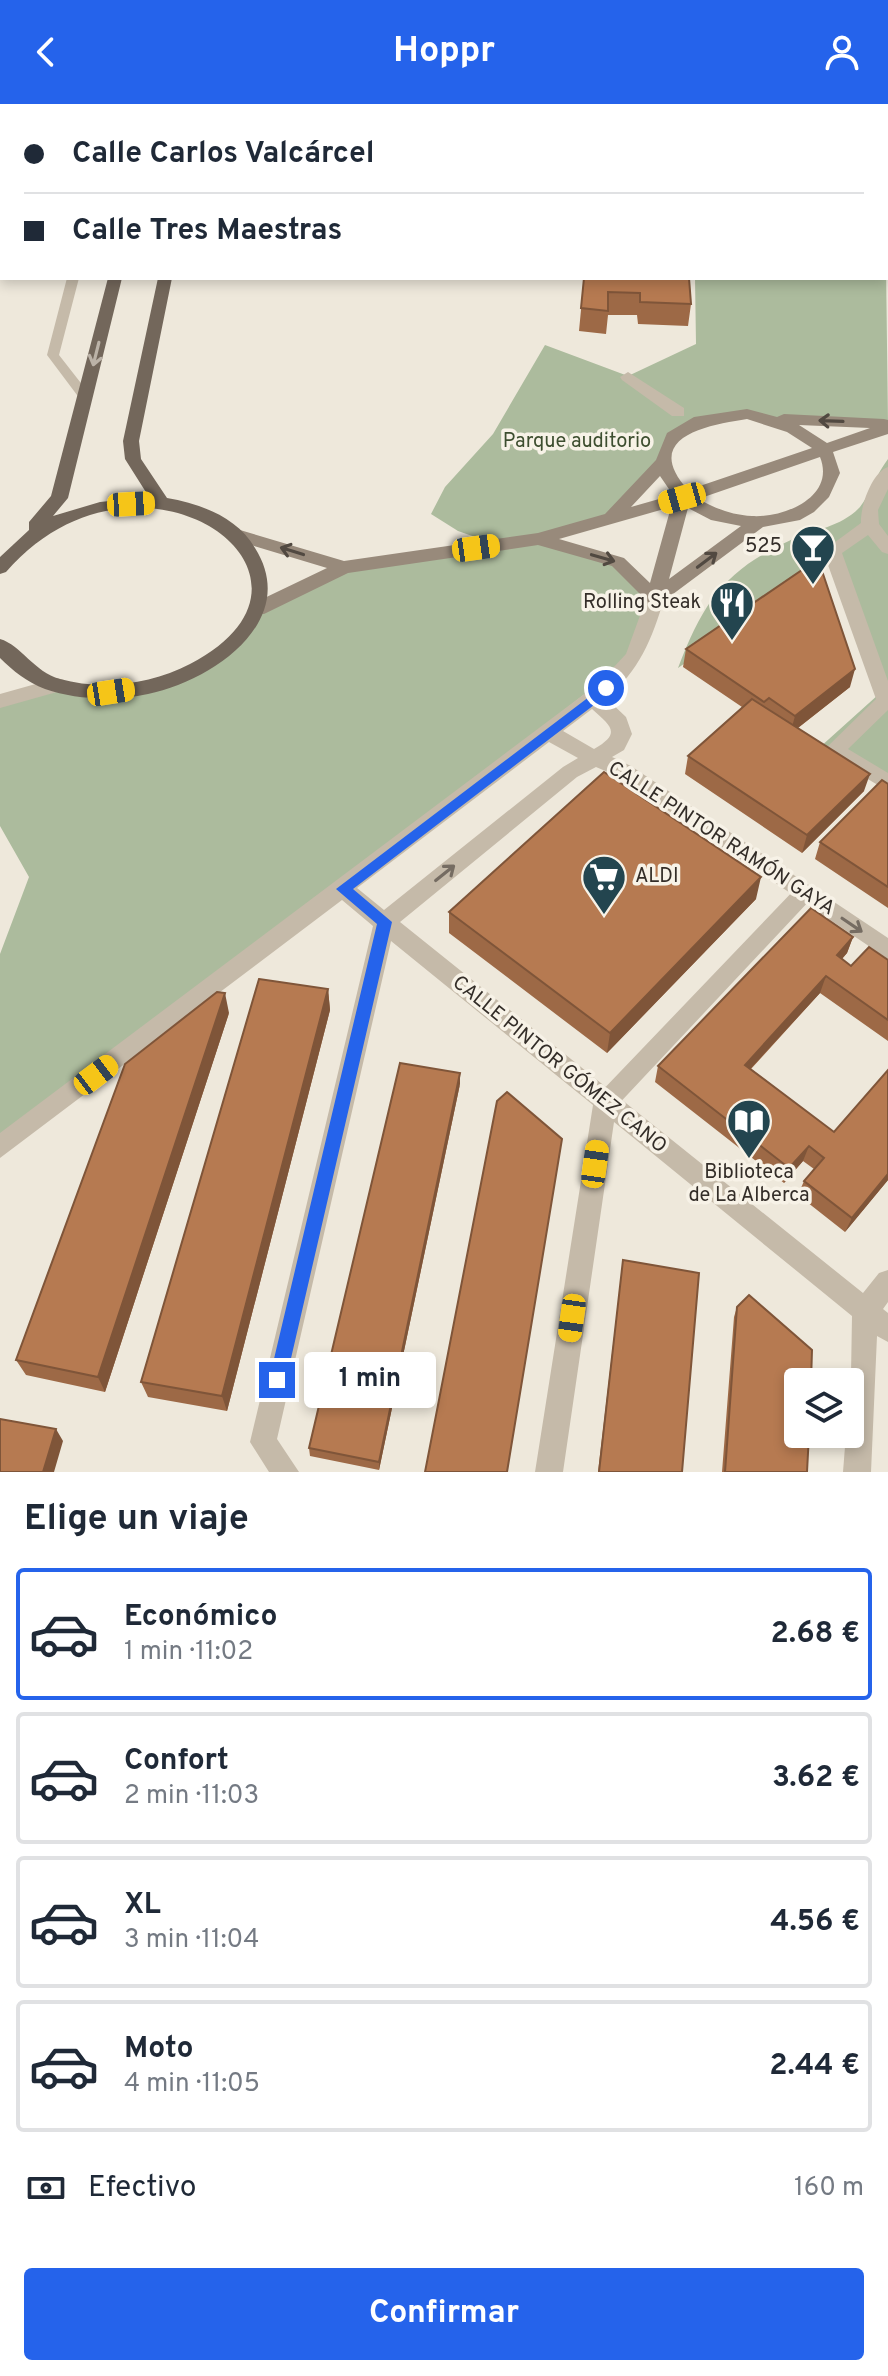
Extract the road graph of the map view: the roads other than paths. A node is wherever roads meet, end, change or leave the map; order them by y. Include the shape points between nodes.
1 (72, 280) edge
2 (114, 280) edge
3 (165, 280) edge
4 (628, 377) dead end
5 (85, 396) junction
6 (678, 412) dead end
7 (775, 419) junction
8 (888, 428) edge
9 (826, 456) junction
10 (662, 463) junction
11 (888, 472) edge
12 (682, 498) junction
13 (161, 502) junction
14 (610, 519) junction
15 (758, 522) junction
16 (870, 525) junction
17 (240, 536) junction
18 (538, 539) junction
19 (18, 545) junction
20 (888, 548) edge
21 (344, 567) junction
22 (0, 568) edge
23 (655, 599) junction
24 (258, 609) junction
25 (0, 646) edge
26 (9, 665) edge
27 (57, 685) junction
28 (594, 699) junction
29 (886, 699) edge
30 (0, 701) edge
31 (551, 733) junction
32 (596, 758) junction
33 (888, 783) edge
34 (343, 889) junction
35 (804, 893) junction
36 (385, 922) junction
37 (888, 950) edge
38 (605, 1103) junction
39 (0, 1147) edge
40 (888, 1282) edge
41 (865, 1311) junction
42 (888, 1329) edge
43 (285, 1472) edge
44 (549, 1472) edge
45 (857, 1472) edge

1 - 5 lane via 53,355
2 -> 5 main road
3 - 13 main road via 131,441 138,469
4 - 6 street
5 - 19 main road via 59,498
8 -> 7 main road
7 - 9 main road via 800,430
7 - 10 main road via 747,414 701,419 666,445
8 - 9 main road
9 - 12 main road
9 - 15 main road via 830,484 819,501 800,514
10 - 12 main road via 668,482
10 - 14 main road
11 - 16 street via 869,510
12 - 14 main road
12 - 15 main road via 727,519
12 - 23 main road
13 - 17 main road via 202,511
13 - 19 main road via 101,505 58,519
14 - 18 main road
23 -> 15 main road
16 - 20 street
16 - 29 street via 825,555
21 -> 17 main road
17 - 24 main road via 261,572
18 - 21 main road
18 -> 23 main road via 618,562
19 - 22 main road
21 - 24 main road
23 - 28 street via 639,652
24 - 27 main road via 239,638 206,665 161,684 111,692
25 - 26 main road
26 - 27 main road
27 - 30 street
28 - 31 street
28 - 32 street via 619,722 622,734 617,745
29 - 33 street via 834,750
31 - 32 street, CALLE PINTOR RAMÓN GAYA
31 - 34 street
32 - 35 street, CALLE PINTOR RAMÓN GAYA via 624,771
36 -> 32 street via 570,772
34 - 36 street, CALLE PINTOR GÓMEZ CANO
34 - 39 street
35 -> 37 street, CALLE PINTOR RAMÓN GAYA
35 - 38 street
36 - 38 street, CALLE PINTOR GÓMEZ CANO
36 - 43 street via 263,1442
38 - 41 street, CALLE PINTOR GÓMEZ CANO
38 - 44 street
40 - 41 street
41 - 42 street, CALLE PINTOR GÓMEZ CANO
41 - 45 street

